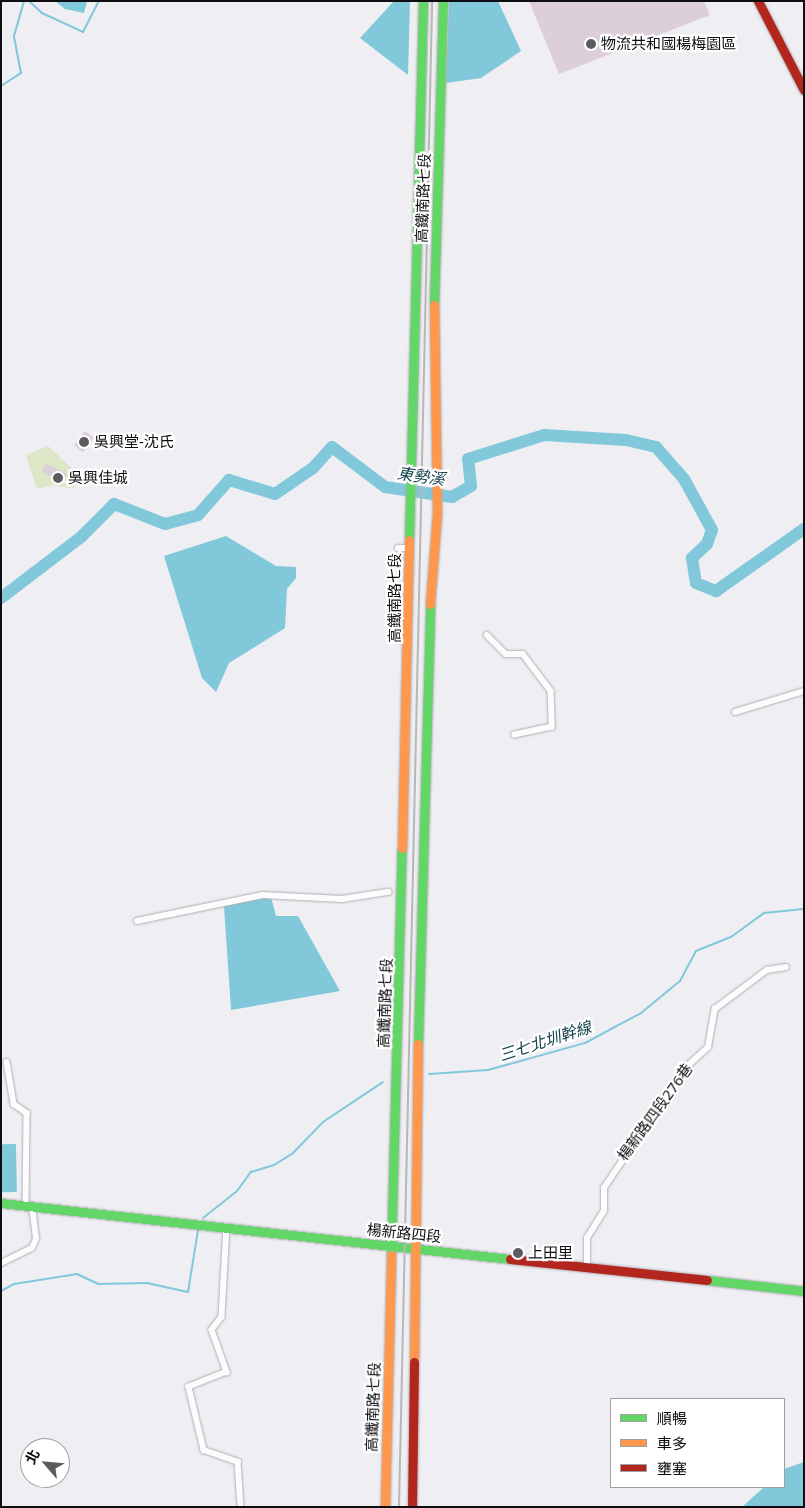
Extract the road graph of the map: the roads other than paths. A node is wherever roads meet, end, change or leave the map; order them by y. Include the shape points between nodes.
1 (423, 1) edge
2 (443, 1) edge
3 (758, 1) edge
4 (804, 90) edge
5 (398, 548) dead end
6 (408, 548) junction
7 (487, 635) dead end
8 (804, 691) edge
9 (735, 712) dead end
10 (515, 734) dead end
11 (388, 892) dead end
12 (137, 921) dead end
13 (786, 967) dead end
14 (7, 1062) dead end
15 (1, 1203) edge
16 (29, 1206) junction
17 (227, 1227) junction
18 (391, 1245) junction
19 (418, 1247) junction
20 (1, 1263) edge
21 (587, 1267) junction
22 (804, 1291) edge
23 (241, 1507) edge
24 (385, 1507) edge
25 (412, 1507) edge

1 - 6 main road, 高鐵南路七段
2 - 19 main road, 高鐵南路七段 via 434,293 438,486 420,968
3 - 4 main road
5 - 6 street
6 - 18 main road, 高鐵南路七段
7 - 10 street via 506,654 523,654 551,691 555,722 552,727
8 - 9 street
11 - 12 street via 342,899 263,895
13 - 21 street, 楊新路四段276巷 via 767,970 715,1009 708,1047 685,1068 604,1188 604,1211 587,1238
14 - 16 street via 14,1104 27,1113
15 - 16 main road, 楊新路四段
16 - 17 main road, 楊新路四段
16 - 20 street via 36,1239 32,1248
17 - 18 main road, 楊新路四段
17 - 23 street via 222,1317 212,1330 227,1372 189,1387 204,1450 238,1462
18 - 19 main road, 楊新路四段
18 - 24 main road, 高鐵南路七段
19 - 21 main road, 楊新路四段
19 - 25 main road
21 - 22 main road, 楊新路四段

